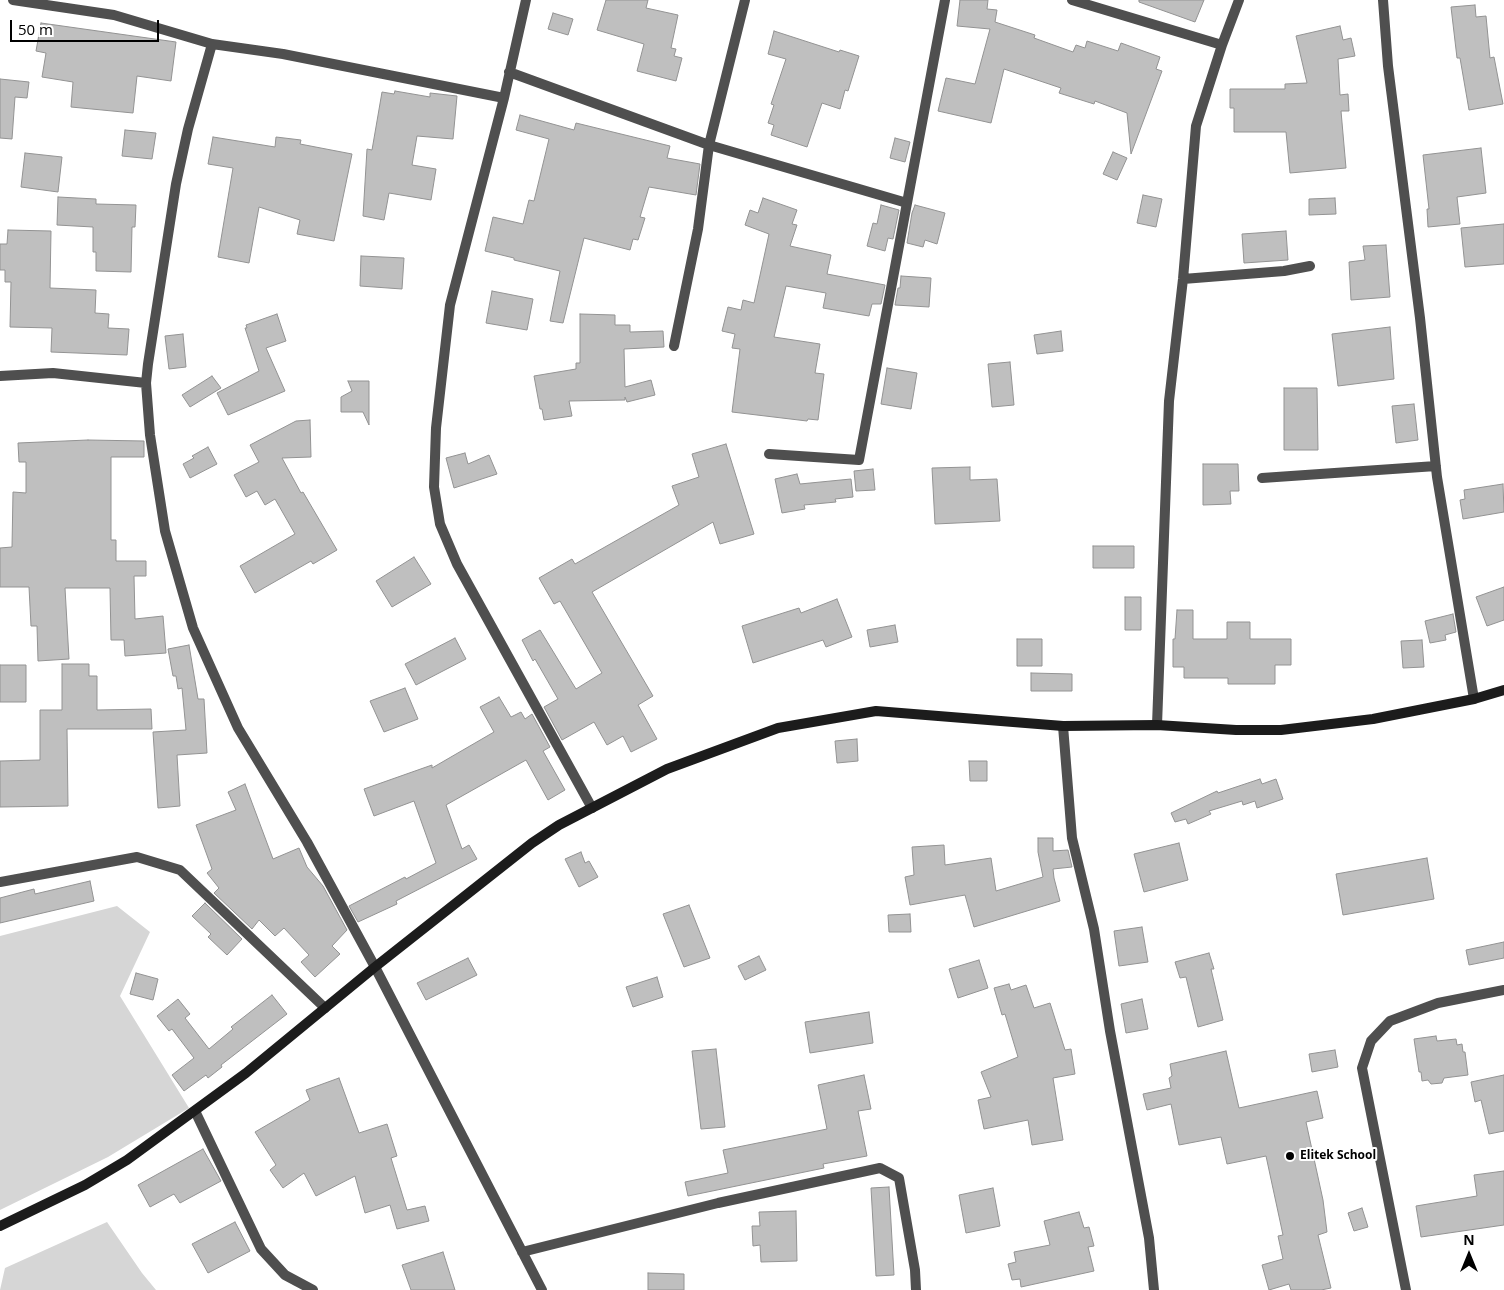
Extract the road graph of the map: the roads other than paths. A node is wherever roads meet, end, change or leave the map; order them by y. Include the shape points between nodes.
1 (13, 0) edge
2 (526, 0) edge
3 (744, 0) edge
4 (945, 0) edge
5 (1072, 0) edge
6 (1239, 0) edge
7 (1383, 0) edge
8 (212, 44) junction
9 (1222, 45) junction
10 (508, 72) junction
11 (504, 98) junction
12 (709, 146) junction
13 (907, 203) junction
14 (1310, 266) dead end
15 (1183, 279) junction
16 (674, 346) dead end
17 (0, 376) edge
18 (146, 383) junction
19 (769, 454) dead end
20 (1436, 466) junction
21 (1262, 478) dead end
22 (1504, 690) edge
23 (1474, 700) junction
24 (1157, 725) junction
25 (1062, 726) junction
26 (592, 808) junction
27 (0, 882) edge
28 (375, 967) junction
29 (1504, 990) edge
30 (324, 1008) junction
31 (195, 1111) junction
32 (0, 1226) edge
33 (522, 1252) junction
34 (313, 1290) edge
35 (542, 1290) edge
36 (916, 1290) edge
37 (1154, 1290) edge
38 (1406, 1290) edge

1 - 8 street via 114,15
2 - 10 street
3 - 12 street
4 - 13 street
5 - 9 street
6 - 9 street
7 - 20 street
8 - 11 street via 283,54
8 - 18 street via 176,184
9 - 15 street via 1196,126
10 - 11 street
10 - 12 street
11 - 26 street via 450,305 436,428 434,487 440,524 457,564
12 - 13 street
12 - 16 street via 698,229
13 - 19 street via 859,460
14 - 15 street
15 - 24 street via 1169,401
17 - 18 street via 52,373
18 - 28 street via 150,436 165,531 193,628 238,728 307,842
20 - 21 street
20 - 23 street
22 - 23 main road
23 - 24 main road via 1374,719 1281,730
24 - 25 main road
25 - 26 main road via 876,711 778,728 667,769
25 - 37 street via 1072,838 1094,928 1149,1238
26 - 28 main road via 559,824 532,843
27 - 30 street via 137,858 180,870
28 - 30 main road
28 - 33 street
29 - 38 street via 1438,1003 1390,1021 1371,1042 1362,1068
30 - 31 main road
31 - 32 main road via 127,1160 85,1185
31 - 34 street via 261,1250 285,1274
33 - 35 street
33 - 36 street via 718,1203 880,1168 899,1178

